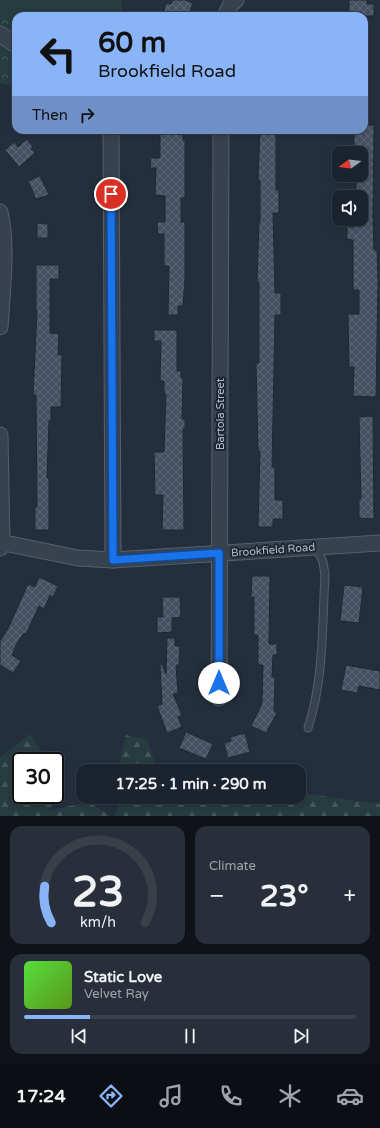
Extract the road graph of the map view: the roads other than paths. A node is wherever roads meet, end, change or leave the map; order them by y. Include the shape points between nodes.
1 (236, 0) edge
2 (227, 12) edge
3 (0, 34) edge
4 (12, 42) edge
5 (110, 134) edge
6 (221, 134) edge
7 (0, 212) edge
8 (0, 327) edge
9 (0, 435) edge
10 (380, 543) edge
11 (1, 544) edge
12 (316, 547) junction
13 (219, 553) junction
14 (113, 560) junction
15 (219, 698) dead end
16 (308, 728) dead end

1 - 2 street
3 - 4 street
5 - 14 street
6 - 13 street, Bartola Street
7 - 8 street via 3,272
9 - 11 street
10 - 12 street, Brookfield Road
11 - 14 street, Brookfield Road via 78,558
12 - 13 street, Brookfield Road
12 - 16 lane via 325,574 319,683
13 - 14 street, Brookfield Road
13 - 15 street, Bartola Street

